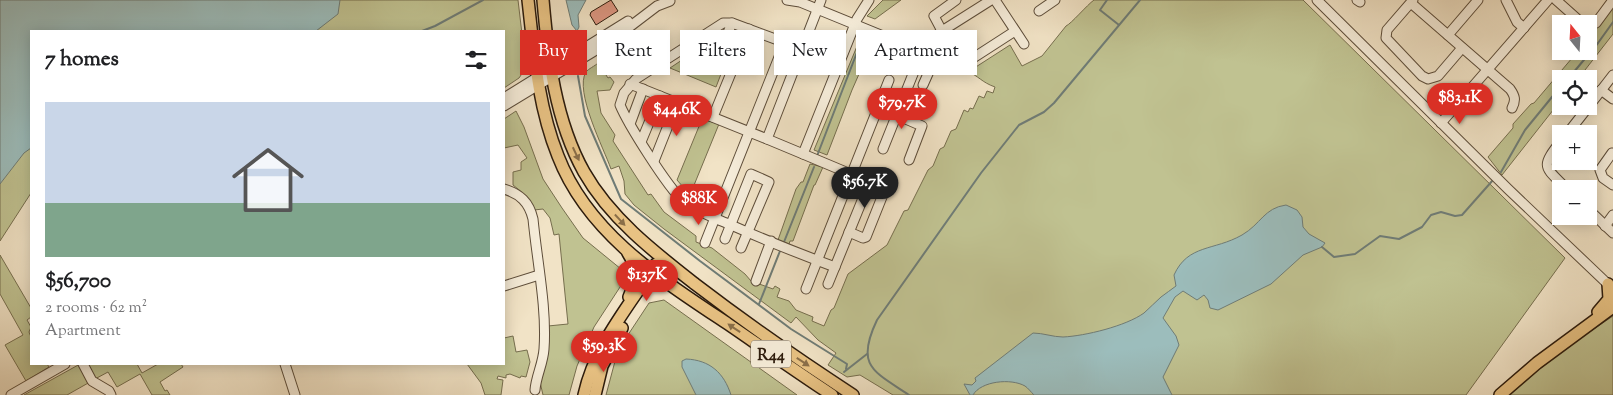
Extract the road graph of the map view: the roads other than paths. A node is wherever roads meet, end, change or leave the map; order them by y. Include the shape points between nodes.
1 (528, 0) edge
2 (543, 0) edge
3 (660, 0) edge
4 (672, 0) edge
5 (787, 0) edge
6 (821, 0) edge
7 (869, 0) edge
8 (956, 0) edge
9 (991, 0) edge
10 (995, 0) edge
11 (1055, 0) edge
12 (1317, 0) edge
13 (1478, 0) edge
14 (1506, 0) edge
15 (1548, 0) edge
16 (1556, 0) edge
17 (1613, 0) edge
18 (799, 1) edge
19 (1412, 1) edge
20 (980, 3) edge
21 (817, 10) junction
22 (1039, 11) dead end
23 (1573, 15) edge
24 (1598, 20) edge
25 (732, 23) junction
26 (855, 26) junction
27 (1524, 28) junction
28 (749, 29) joint
29 (547, 30) edge
30 (712, 30) edge
31 (729, 30) edge
32 (809, 30) edge
33 (865, 30) edge
34 (941, 30) edge
35 (943, 30) edge
36 (1015, 30) junction
37 (1448, 35) junction
38 (774, 38) edge
39 (1024, 44) dead end
40 (587, 47) edge
41 (1462, 48) junction
42 (680, 50) edge
43 (587, 54) edge
44 (977, 55) edge
45 (774, 70) edge
46 (1488, 70) junction
47 (549, 75) edge
48 (552, 75) edge
49 (730, 75) edge
50 (792, 75) edge
51 (912, 75) edge
52 (928, 75) edge
53 (1613, 75) edge
54 (889, 80) dead end
55 (538, 82) junction
56 (630, 84) junction
57 (924, 86) dead end
58 (644, 90) junction
59 (1601, 90) junction
60 (1597, 95) edge
61 (660, 96) junction
62 (505, 98) edge
63 (1613, 99) edge
64 (677, 103) junction
65 (505, 105) edge
66 (878, 107) junction
67 (1512, 108) dead end
68 (896, 115) junction
69 (1582, 115) edge
70 (713, 117) junction
71 (1441, 123) junction
72 (630, 124) junction
73 (1574, 125) edge
74 (749, 132) junction
75 (767, 139) junction
76 (642, 142) junction
77 (883, 149) dead end
78 (1552, 153) edge
79 (1612, 153) dead end
80 (803, 154) junction
81 (909, 160) dead end
82 (654, 161) junction
83 (734, 168) junction
84 (751, 174) junction
85 (852, 174) junction
86 (1558, 180) edge
87 (870, 181) junction
88 (1613, 185) edge
89 (505, 189) edge
90 (1613, 215) edge
91 (715, 218) junction
92 (1597, 218) edge
93 (731, 225) junction
94 (1605, 226) junction
95 (748, 232) junction
96 (849, 232) junction
97 (1613, 234) edge
98 (725, 239) dead end
99 (771, 241) junction
100 (705, 243) dead end
101 (741, 248) dead end
102 (625, 250) junction
103 (665, 260) junction
104 (817, 260) junction
105 (834, 267) junction
106 (656, 272) junction
107 (539, 275) junction
108 (756, 281) dead end
109 (828, 284) dead end
110 (505, 286) edge
111 (1610, 286) edge
112 (806, 289) dead end
113 (1613, 307) edge
114 (627, 308) junction
115 (1574, 336) junction
116 (63, 365) edge
117 (84, 365) edge
118 (285, 365) edge
119 (534, 393) edge
120 (11, 395) edge
121 (111, 395) edge
122 (295, 395) edge
123 (584, 395) edge
124 (595, 395) edge
125 (832, 395) edge
126 (853, 395) edge
127 (1500, 395) edge

1 - 55 main road, R44
2 - 29 main road, R44
3 - 40 street
4 - 43 street via 657,6 611,41
5 - 18 street
6 - 21 street
7 - 26 street
8 - 34 street via 934,16
9 - 20 street
10 - 36 street
11 - 22 street
12 - 71 street
13 - 37 street
14 - 27 street via 1517,22
15 - 27 street
16 - 23 street
17 - 24 street
18 - 21 street
19 - 37 street
19 - 41 street via 1387,30 1386,38 1422,76 1428,79 1438,76
20 - 35 street
21 - 26 street
21 - 32 street
25 - 28 street
25 - 30 street via 721,24
25 - 31 street
26 - 33 street
26 - 80 street
27 - 46 street
28 - 38 street
36 - 39 street
36 - 44 street
37 - 41 street
41 - 46 street
42 - 56 street
45 - 74 street
46 - 67 street via 1514,95
46 - 71 street
47 - 55 street
48 -> 103 main road, R44 via 568,137 590,182 614,212
49 - 70 street
50 - 75 street
51 - 68 street
52 - 57 street
53 - 59 street
54 - 66 street
55 - 62 street
55 - 65 street
55 - 102 main road, R44 via 551,138 567,176 595,218
56 - 58 street
56 - 72 street via 620,105
58 - 61 street
58 - 72 street
59 - 60 street
59 - 63 street
61 - 64 street
61 - 76 street
64 - 70 street
64 - 82 street
66 - 68 street
66 - 85 street
68 - 77 street
68 - 81 street via 922,126
69 - 73 street
70 - 74 street
71 - 111 street
72 - 76 street
74 - 75 street
74 - 83 street
75 - 80 street
76 - 82 street
78 - 86 street via 1547,166
79 - 88 street via 1600,170 1603,178
80 - 85 street
82 - 91 street via 683,200
83 - 84 street
83 - 91 street
84 - 93 street
84 - 95 street via 769,182
85 - 87 street
85 - 104 street
87 - 96 street
87 - 96 street via 883,187 884,192 866,236 863,238
89 - 107 street via 517,193 530,210
90 - 94 street
91 - 93 street
91 - 100 street
92 - 94 street
93 - 95 street
93 - 98 street
94 - 97 street
95 - 99 street
95 - 101 street
96 - 105 street
99 - 104 street
99 - 108 street
102 - 106 main road, R44
102 - 114 main road via 634,266 636,278
103 - 106 main road
103 -> 126 main road, R44 via 734,314
104 - 105 street
104 - 112 street
105 - 109 street
106 - 114 main road
106 - 124 main road via 602,366
125 -> 106 main road, R44
107 - 110 street
107 - 119 street via 545,333 544,355
111 - 115 main road via 1606,304
113 - 115 main road
114 - 123 main road via 602,344
115 - 127 main road
116 - 120 street
117 - 121 street via 92,381
118 - 122 street

